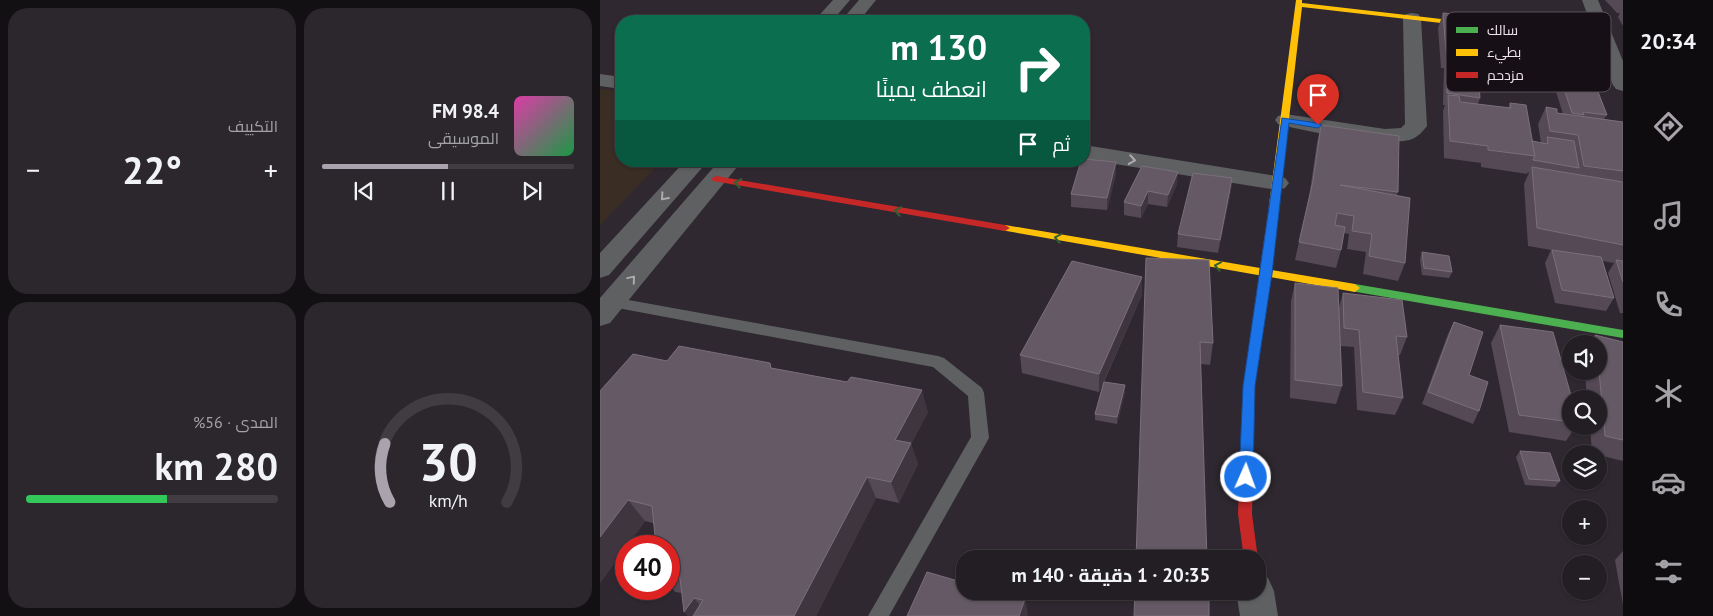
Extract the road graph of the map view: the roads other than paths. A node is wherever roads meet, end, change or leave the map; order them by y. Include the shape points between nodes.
1 (842, 0) edge
2 (868, 0) edge
3 (1590, 0) edge
4 (1299, 2) edge
5 (1597, 12) edge
6 (828, 15) edge
7 (855, 15) edge
8 (1412, 18) junction
9 (1446, 21) edge
10 (1611, 37) edge
11 (600, 80) edge
12 (615, 82) edge
13 (1623, 85) edge
14 (1285, 120) junction
15 (1090, 153) edge
16 (692, 167) edge
17 (724, 170) edge
18 (1277, 183) junction
19 (600, 269) edge
20 (1266, 274) junction
21 (606, 309) edge
22 (1623, 334) edge
23 (1250, 550) edge
24 (1256, 600) edge
25 (878, 616) edge
26 (1259, 616) edge

1 - 6 street
2 - 7 street
3 - 5 street
4 - 8 street
4 - 14 street
8 - 9 street
8 - 14 street via 1416,126 1406,134 1385,135
10 - 13 street
11 - 12 street
14 - 18 street
15 -> 18 street
16 -> 19 street
20 -> 17 street
21 -> 17 street
18 - 20 street
20 - 22 street
20 - 23 street via 1249,386 1245,514
21 - 25 lane via 938,362 976,393 980,438
24 - 26 street

